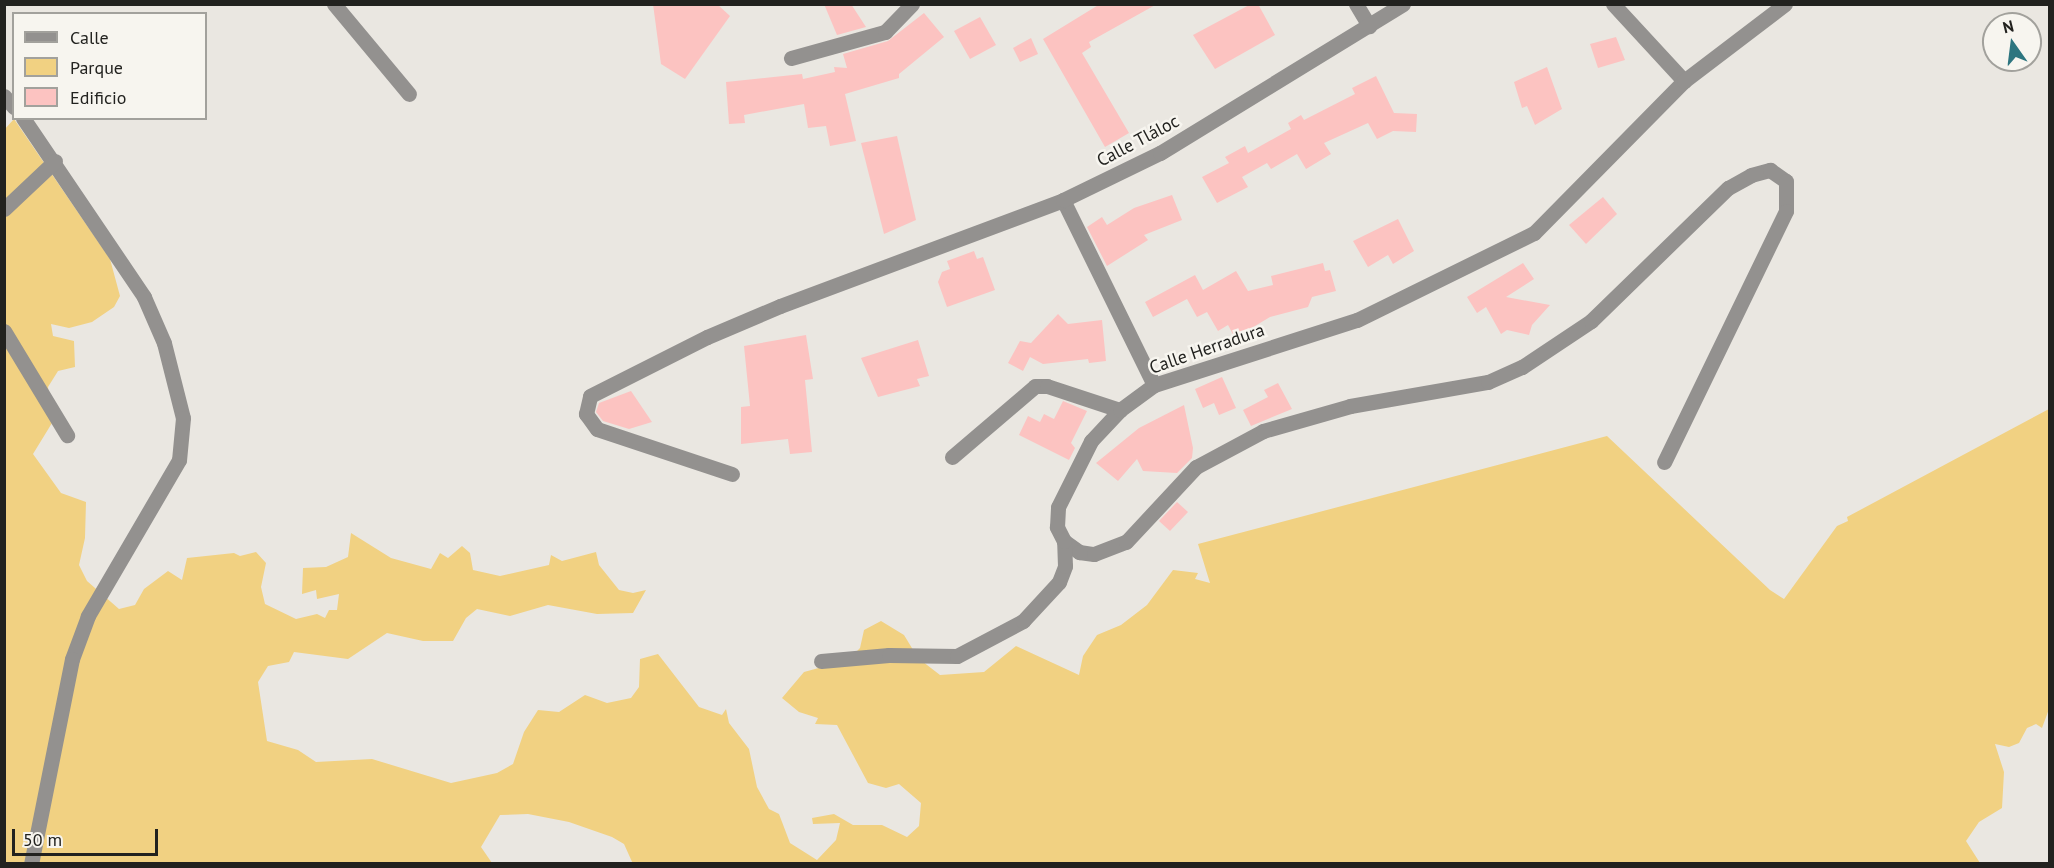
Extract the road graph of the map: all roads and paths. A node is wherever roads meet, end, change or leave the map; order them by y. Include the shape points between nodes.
1 (334, 4) edge
2 (912, 4) edge
3 (1356, 4) edge
4 (1403, 4) edge
5 (1612, 4) edge
6 (1785, 4) edge
7 (1370, 26) junction
8 (791, 58) dead end
9 (1684, 81) junction
10 (409, 94) dead end
11 (24, 120) edge
12 (55, 161) junction
13 (1063, 200) junction
14 (4, 209) edge
15 (4, 331) edge
16 (1154, 385) junction
17 (1120, 410) junction
18 (67, 435) dead end
19 (952, 458) dead end
20 (1664, 462) dead end
21 (732, 474) dead end
22 (1064, 541) junction
23 (821, 661) dead end
24 (31, 864) edge

1 - 10 street
2 - 8 street via 885,32
3 - 7 street
4 - 7 street, Calle Tláloc
5 - 9 street
6 - 9 street, Calle Herradura
7 - 13 street, Calle Tláloc via 1160,153
9 - 16 street, Calle Herradura via 1534,233 1357,320
11 - 12 street
12 - 14 street
12 - 24 street via 144,297 164,343 183,418 179,460 88,616 72,659
13 - 16 street
13 - 21 street, Calle Tláloc via 728,328 602,388 586,404 590,423 597,429
15 - 18 street
16 - 17 street, Calle Herradura
17 - 19 street via 1047,386 1035,386
17 - 22 street, Calle Herradura via 1091,441 1066,489 1056,516
20 - 22 street via 1786,211 1786,181 1770,171 1751,175 1728,188 1591,321 1522,367 1488,382 1350,406 1263,431 1196,467 1126,542 1094,554 1079,552
22 - 23 street, Calle Herradura via 1065,566 1059,582 1023,621 957,656 889,655

